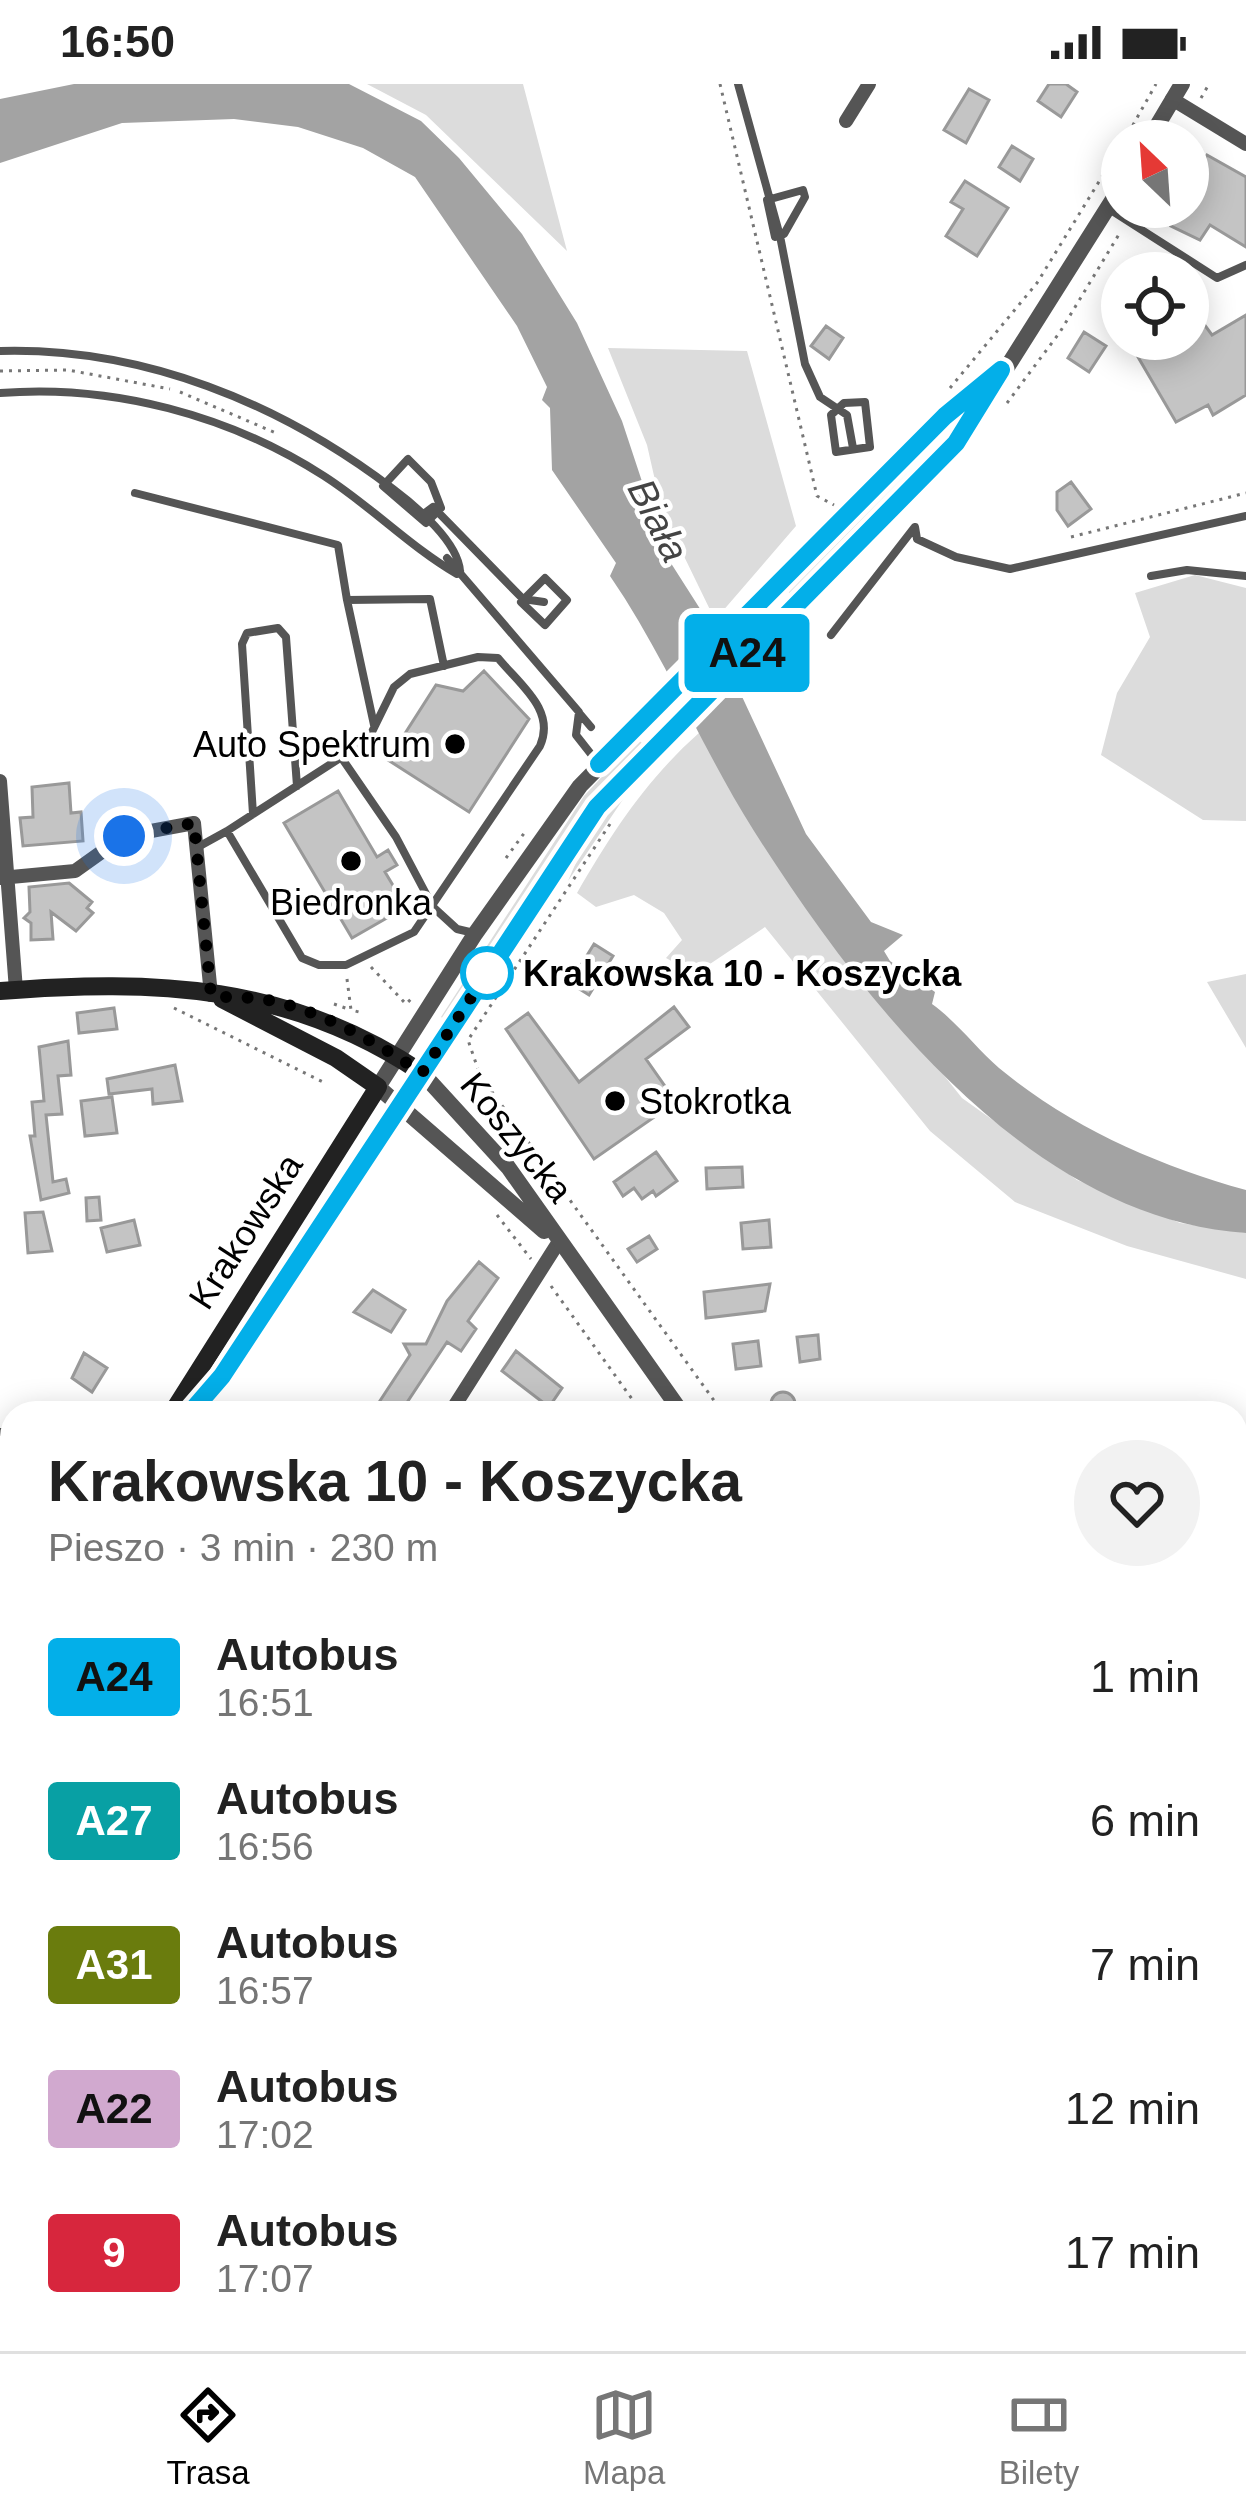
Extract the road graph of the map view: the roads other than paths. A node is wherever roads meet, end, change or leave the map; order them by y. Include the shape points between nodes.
1 (738, 84) edge
2 (869, 84) edge
3 (1177, 92) edge
4 (1160, 120) edge
5 (847, 122) dead end
6 (1246, 144) edge
7 (770, 199) junction
8 (1101, 220) edge
9 (1138, 228) edge
10 (780, 236) junction
11 (1246, 265) edge
12 (0, 351) edge
13 (1001, 370) junction
14 (0, 393) edge
15 (837, 409) junction
16 (853, 448) dead end
17 (386, 483) junction
18 (135, 493) dead end
19 (430, 515) junction
20 (1246, 516) edge
21 (447, 558) dead end
22 (460, 571) junction
23 (1150, 576) dead end
24 (1246, 576) edge
25 (523, 599) junction
26 (347, 600) junction
27 (544, 602) dead end
28 (831, 635) dead end
29 (444, 666) junction
30 (579, 712) junction
31 (374, 726) junction
32 (591, 727) dead end
33 (341, 757) junction
34 (599, 764) junction
35 (0, 781) edge
36 (297, 786) junction
37 (253, 814) junction
38 (227, 831) junction
39 (198, 847) junction
40 (4, 878) edge
41 (433, 908) junction
42 (475, 934) junction
43 (8, 990) edge
44 (214, 996) junction
45 (398, 1058) junction
46 (422, 1073) junction
47 (378, 1087) junction
48 (401, 1105) junction
49 (558, 1243) junction
50 (180, 1401) edge
51 (200, 1401) edge
52 (458, 1401) edge
53 (673, 1401) edge

1 - 7 lane
2 - 5 street
3 - 4 street
3 - 6 street
7 - 10 lane
7 - 10 lane via 803,190 805,197
8 - 13 street, Krakowska
9 - 11 lane via 1217,278
10 - 15 lane via 805,364 820,398
12 - 17 lane via 106,358 208,386 314,431
13 - 34 street, Krakowska via 945,416
13 - 46 street, Krakowska via 956,443 623,776
14 - 22 lane via 140,400 218,424 326,478 428,558
15 - 15 lane via 836,452 870,447 866,402
15 - 16 lane via 847,416
17 - 19 lane via 426,523
17 - 19 lane via 408,459 431,482 441,508
18 - 26 lane via 338,545
19 - 22 lane
19 - 25 lane
20 - 28 lane via 1010,569 956,557 917,539 915,527
21 - 22 lane
22 - 30 lane
23 - 24 lane
25 - 25 lane via 545,578 568,600 545,625
25 - 27 lane
26 - 29 lane via 430,599
26 - 31 lane
29 - 31 lane via 394,687
29 - 41 lane via 498,658 545,714 547,730
30 - 32 lane
30 - 34 lane via 576,735
31 - 33 lane via 368,740
33 - 36 lane
33 - 41 lane
34 - 42 street, Krakowska
35 - 40 street
36 - 37 lane
36 - 37 lane via 286,637 278,628 247,633
37 - 38 lane
38 - 39 lane
38 - 41 lane via 302,958 319,965 346,965 414,932
39 - 40 street via 194,823 124,836 75,871
39 - 44 street
40 - 43 street
41 - 42 lane
42 - 45 street, Krakowska
43 - 44 main road via 150,984
44 - 45 main road via 266,999 351,1029
44 - 47 main road
45 - 46 main road
45 - 47 street, Krakowska
46 - 48 main road, Krakowska
46 - 49 street, Koszycka via 508,1167
47 - 48 street
47 - 50 main road, Krakowska
48 - 49 street, Koszycka
48 - 51 main road, Krakowska
49 - 52 street
49 - 53 street, Koszycka

